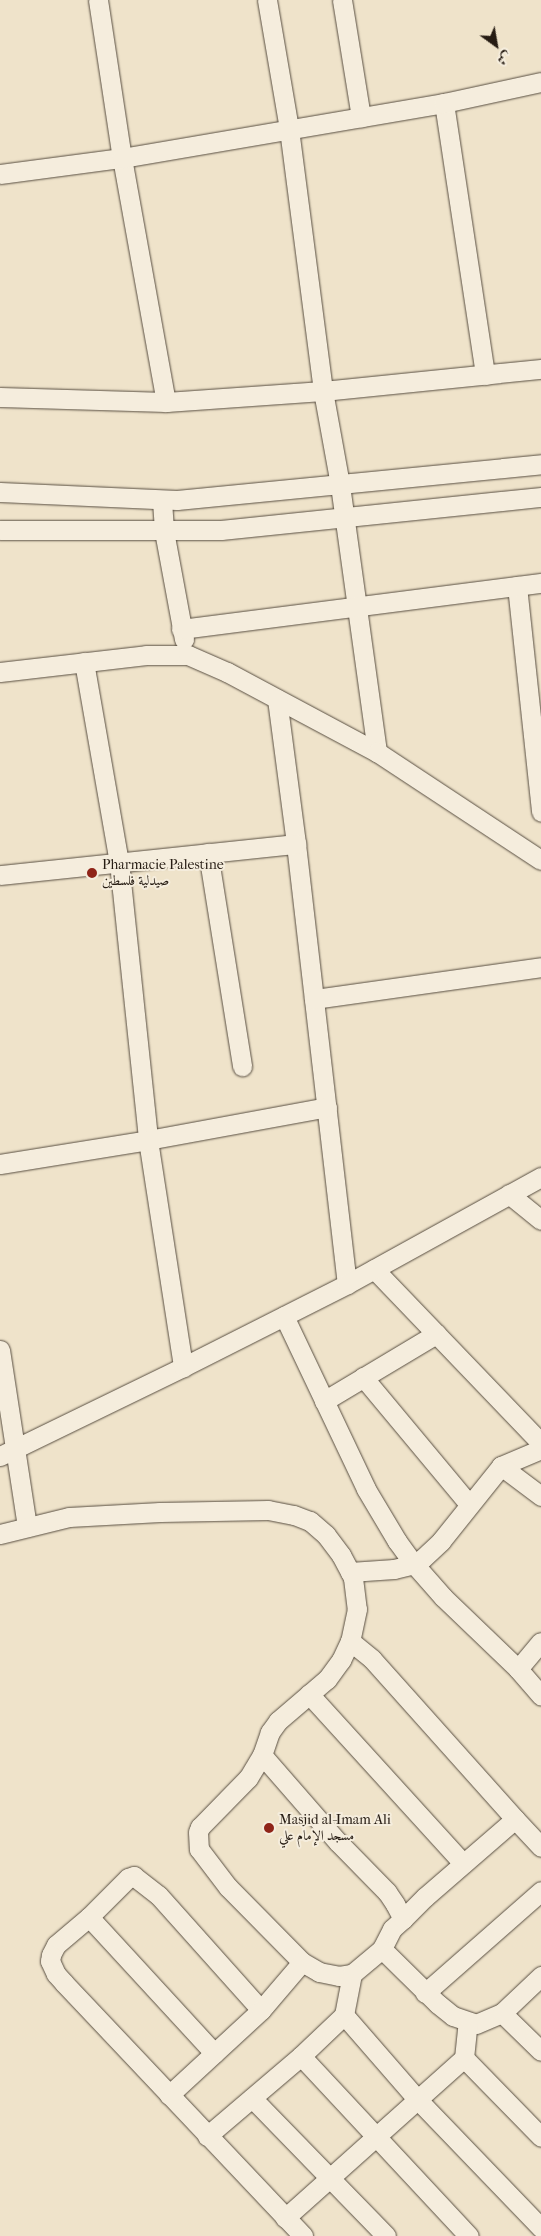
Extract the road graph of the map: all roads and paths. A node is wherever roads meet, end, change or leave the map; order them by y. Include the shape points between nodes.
1 (98, 0) edge
2 (267, 0) edge
3 (342, 0) edge
4 (541, 82) edge
5 (444, 103) junction
6 (361, 117) junction
7 (289, 129) junction
8 (122, 158) junction
9 (0, 174) edge
10 (541, 369) edge
11 (485, 375) junction
12 (324, 391) junction
13 (1, 394) edge
14 (166, 402) junction
15 (541, 464) edge
16 (340, 485) junction
17 (0, 492) edge
18 (541, 497) edge
19 (162, 501) junction
20 (345, 518) junction
21 (0, 530) edge
22 (164, 531) junction
23 (541, 583) edge
24 (517, 586) junction
25 (356, 606) junction
26 (181, 629) junction
27 (188, 655) junction
28 (84, 662) junction
29 (0, 672) edge
30 (277, 699) junction
31 (377, 752) junction
32 (541, 812) edge
33 (296, 844) junction
34 (208, 853) junction
35 (541, 860) edge
36 (119, 862) junction
37 (0, 874) edge
38 (541, 967) edge
39 (314, 999) junction
40 (242, 1066) dead end
41 (327, 1107) junction
42 (148, 1140) junction
43 (0, 1164) edge
44 (541, 1177) edge
45 (509, 1194) junction
46 (541, 1220) edge
47 (374, 1269) junction
48 (347, 1284) junction
49 (284, 1316) junction
50 (436, 1334) junction
51 (0, 1350) edge
52 (183, 1367) junction
53 (364, 1377) junction
54 (324, 1401) junction
55 (541, 1443) edge
56 (541, 1449) edge
57 (8, 1452) edge
58 (501, 1466) junction
59 (541, 1496) edge
60 (469, 1504) junction
61 (27, 1527) junction
62 (0, 1534) edge
63 (414, 1564) junction
64 (350, 1572) junction
65 (350, 1641) junction
66 (541, 1642) edge
67 (518, 1669) junction
68 (309, 1694) junction
69 (541, 1695) edge
70 (262, 1755) junction
71 (515, 1819) junction
72 (541, 1847) edge
73 (463, 1863) junction
74 (541, 1892) edge
75 (89, 1917) junction
76 (403, 1919) junction
77 (382, 1949) junction
78 (302, 1962) junction
79 (352, 1974) junction
80 (541, 1976) edge
81 (425, 1993) junction
82 (261, 2010) junction
83 (502, 2013) junction
84 (344, 2015) junction
85 (468, 2022) junction
86 (541, 2051) edge
87 (214, 2053) junction
88 (301, 2056) junction
89 (464, 2058) junction
90 (169, 2095) junction
91 (252, 2098) junction
92 (418, 2100) junction
93 (207, 2136) junction
94 (541, 2137) edge
95 (375, 2138) junction
96 (329, 2178) junction
97 (285, 2218) junction
98 (541, 2228) edge
99 (303, 2236) edge
100 (386, 2236) edge
101 (469, 2236) edge

1 - 8 street
2 - 7 street
3 - 6 street
4 - 5 street
5 - 6 street
5 - 11 street
6 - 7 street
7 - 8 street
7 - 12 street
8 - 9 street
8 - 14 street
10 - 11 street
11 - 12 street
12 - 14 street
12 - 16 street
13 - 14 street
15 - 16 street
16 - 19 street
16 - 20 street
17 - 19 street
18 - 20 street
19 - 22 street
20 - 22 street via 221,530
20 - 25 street
21 - 22 street
22 - 26 street
23 - 24 street
24 - 25 street
24 - 32 street
25 - 26 street
25 - 31 street
26 - 27 street
27 - 28 street via 146,655
27 - 30 street
28 - 29 street
28 - 36 street
30 - 31 street
30 - 33 street
31 - 35 street
33 - 34 street
33 - 39 street
34 - 36 street
34 - 40 street
36 - 37 street
36 - 42 street
38 - 39 street
39 - 41 street
41 - 42 street
41 - 48 street
42 - 43 street
42 - 52 street
44 - 45 street
45 - 46 street
45 - 47 street
47 - 48 street
47 - 50 street
48 - 49 street
49 - 52 street
49 - 54 street
50 - 53 street
50 - 55 street
51 - 57 street
52 - 57 street
53 - 54 street
53 - 60 street
54 - 63 street via 366,1489
56 - 58 street
57 - 61 street
58 - 59 street
58 - 60 street
60 - 63 street via 441,1541
61 - 62 street
61 - 64 street via 78,1517 268,1510 310,1521 335,1545
63 - 64 street
63 - 67 street via 443,1597
64 - 65 street via 357,1598
65 - 68 street via 341,1660
65 - 71 street via 372,1659
66 - 67 street
67 - 69 street
68 - 70 street via 270,1732
68 - 73 street
70 - 76 street via 387,1892
70 - 78 street via 248,1778 200,1826 199,1849 228,1887
71 - 72 street
71 - 73 street
73 - 76 street
74 - 81 street
75 - 82 street via 128,1878 138,1878 158,1895
75 - 87 street
75 - 90 street via 56,1945 50,1955 53,1966 64,1983
76 - 77 street via 392,1929
77 - 79 street
77 - 81 street
78 - 79 street via 319,1972 339,1976
78 - 82 street
79 - 84 street
80 - 83 street
81 - 85 street via 453,2016
82 - 87 street
83 - 85 street via 481,2022
83 - 86 street
84 - 88 street
84 - 92 street
85 - 89 street
87 - 90 street
88 - 91 street
88 - 95 street
89 - 92 street
89 - 94 street
90 - 93 street
91 - 93 street
91 - 96 street
92 - 95 street
92 - 98 street
93 - 97 street
95 - 96 street
95 - 101 street
96 - 97 street
96 - 100 street
97 - 99 street

